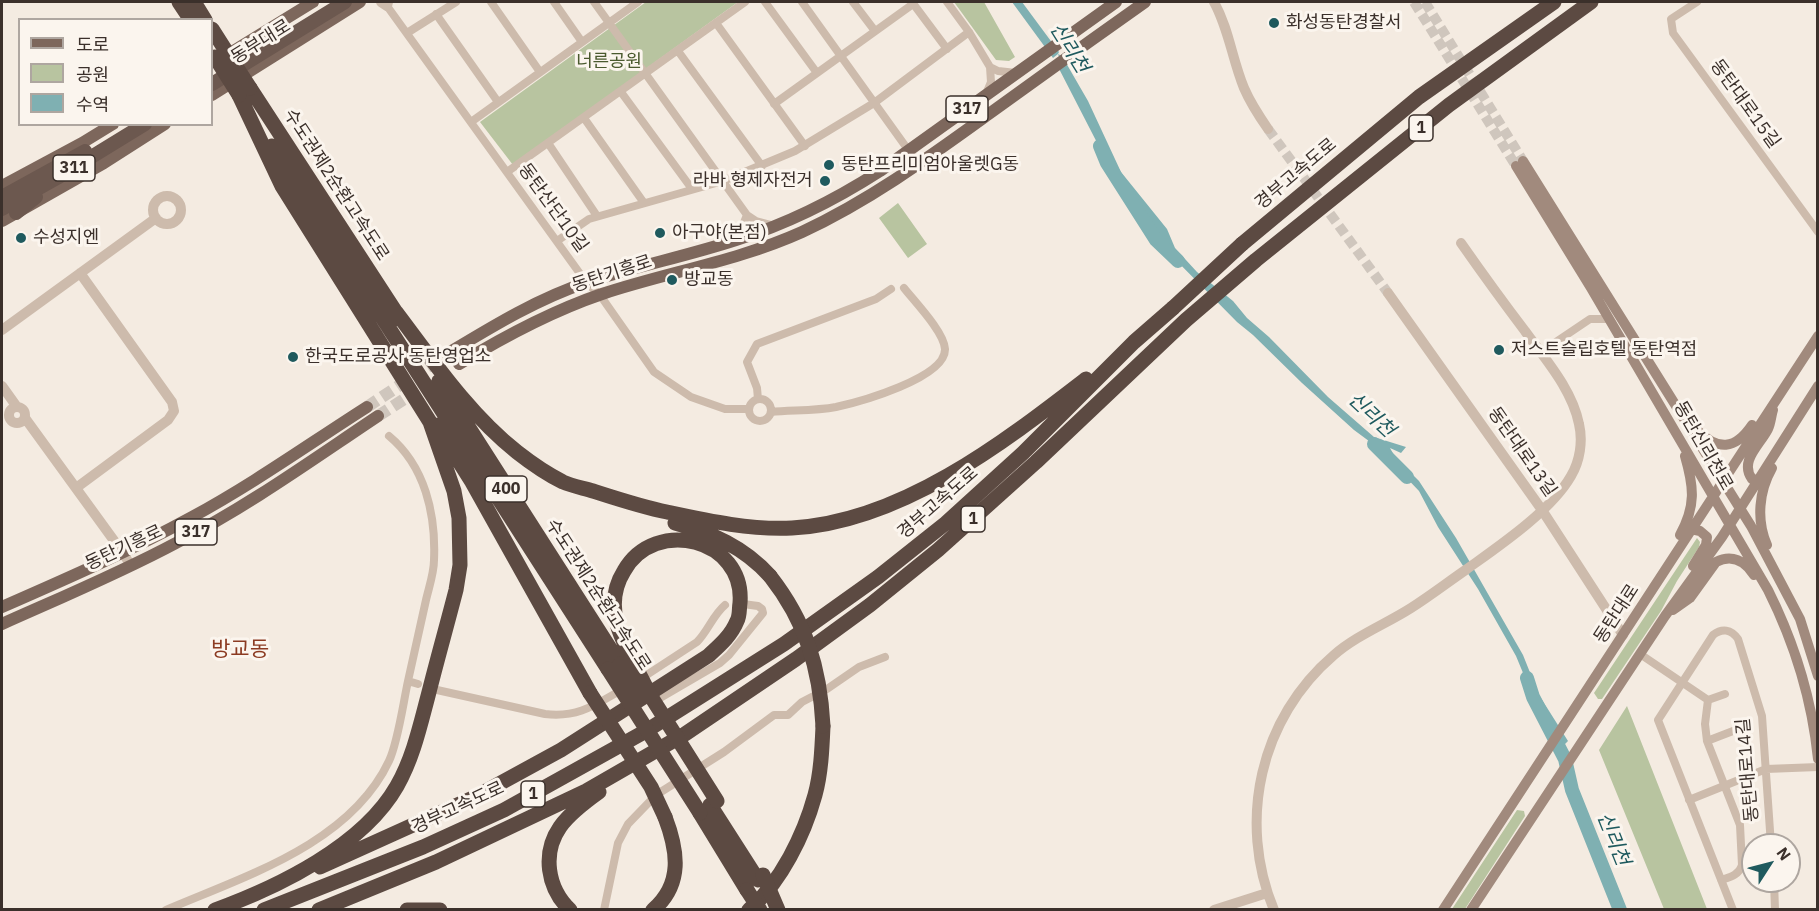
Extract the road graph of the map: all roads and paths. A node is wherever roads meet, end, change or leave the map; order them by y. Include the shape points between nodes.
1 (179, 2) edge
2 (194, 2) edge
3 (313, 2) edge
4 (329, 2) edge
5 (345, 2) edge
6 (360, 2) edge
7 (456, 2) edge
8 (491, 2) edge
9 (554, 2) edge
10 (594, 2) edge
11 (638, 2) edge
12 (746, 2) edge
13 (765, 2) edge
14 (802, 2) edge
15 (853, 2) edge
16 (947, 2) edge
17 (1116, 2) edge
18 (1145, 2) edge
19 (1214, 2) edge
20 (1554, 2) edge
21 (1591, 2) edge
22 (1697, 2) edge
23 (385, 3) edge
24 (912, 3) edge
25 (436, 15) junction
26 (190, 18) edge
27 (205, 18) edge
28 (609, 23) junction
29 (716, 23) junction
30 (875, 31) junction
31 (969, 32) junction
32 (407, 33) junction
33 (213, 36) edge
34 (582, 42) junction
35 (946, 49) junction
36 (678, 51) junction
37 (216, 56) edge
38 (841, 56) junction
39 (990, 67) junction
40 (1021, 70) junction
41 (540, 72) junction
42 (213, 73) edge
43 (817, 73) junction
44 (646, 74) junction
45 (213, 83) edge
46 (245, 92) junction
47 (621, 92) junction
48 (213, 94) edge
49 (986, 95) junction
50 (498, 102) junction
51 (874, 103) junction
52 (774, 104) junction
53 (584, 118) junction
54 (471, 122) junction
55 (110, 126) edge
56 (127, 126) edge
57 (142, 126) edge
58 (162, 126) edge
59 (1268, 129) tunnel mouth
60 (548, 143) junction
61 (805, 146) junction
62 (909, 151) junction
63 (67, 161) junction
64 (919, 165) junction
65 (762, 166) junction
66 (507, 172) junction
67 (57, 178) junction
68 (723, 181) junction
69 (2, 187) edge
70 (692, 189) junction
71 (2, 197) edge
72 (644, 202) junction
73 (2, 208) edge
74 (16, 213) junction
75 (747, 215) junction
76 (597, 216) junction
77 (156, 218) dead end
78 (2, 221) edge
79 (775, 226) junction
80 (1818, 232) edge
81 (737, 240) junction
82 (557, 241) junction
83 (1461, 243) dead end
84 (80, 273) junction
85 (586, 282) junction
86 (904, 288) dead end
87 (891, 289) dead end
88 (1388, 293) tunnel mouth
89 (600, 295) junction
90 (396, 312) junction
91 (1608, 319) junction
92 (2, 330) edge
93 (1818, 336) edge
94 (1134, 342) junction
95 (450, 352) tunnel mouth
96 (1540, 352) junction
97 (459, 364) tunnel mouth
98 (2, 386) edge
99 (409, 386) junction
100 (1818, 386) edge
101 (758, 399) junction
102 (1775, 401) junction
103 (16, 407) junction
104 (367, 407) tunnel mouth
105 (748, 409) junction
106 (771, 412) junction
107 (378, 416) tunnel mouth
108 (25, 418) junction
109 (1686, 419) junction
110 (1794, 421) junction
111 (6, 422) edge
112 (388, 436) dead end
113 (1680, 438) junction
114 (1757, 480) junction
115 (1723, 481) junction
116 (564, 482) junction
117 (76, 488) junction
118 (1713, 496) junction
119 (1740, 507) junction
120 (1542, 510) junction
121 (1730, 525) junction
122 (1691, 529) junction
123 (123, 553) junction
124 (131, 566) junction
125 (1785, 587) junction
126 (1648, 596) junction
127 (743, 604) dead end
128 (724, 605) dead end
129 (2, 607) edge
130 (1665, 616) junction
131 (2, 624) edge
132 (1787, 629) junction
133 (1623, 635) junction
134 (1640, 654) junction
135 (885, 657) dead end
136 (620, 664) junction
137 (1818, 676) edge
138 (408, 681) junction
139 (1682, 683) junction
140 (418, 684) dead end
141 (437, 690) dead end
142 (1725, 693) dead end
143 (660, 698) dead end
144 (1708, 700) junction
145 (1733, 731) dead end
146 (1707, 741) junction
147 (650, 755) junction
148 (1818, 759) edge
149 (1818, 767) edge
150 (1766, 769) junction
151 (1724, 786) junction
152 (1689, 800) junction
153 (709, 806) junction
154 (1770, 833) edge
155 (1721, 880) junction
156 (756, 882) junction
157 (1267, 893) junction
158 (1775, 893) edge
159 (251, 896) junction
160 (166, 909) edge
161 (215, 909) edge
162 (264, 909) edge
163 (319, 909) edge
164 (407, 909) edge
165 (440, 909) edge
166 (570, 909) edge
167 (604, 909) edge
168 (653, 909) edge
169 (749, 909) edge
170 (760, 909) edge
171 (778, 909) edge
172 (1214, 909) edge
173 (1274, 909) edge
174 (1443, 909) edge
175 (1471, 909) edge
176 (1733, 909) edge
177 (1776, 909) edge

1 - 26 highway
2 - 27 highway
3 - 37 main road
4 - 42 highway, 동부대로
5 - 45 highway, 동부대로
6 - 48 main road, 동부대로
7 - 25 street
8 - 41 street
9 - 34 street
10 - 28 street
11 - 28 street
12 - 29 street
13 - 43 street
14 - 38 street
15 - 30 street
16 - 31 street
17 - 40 main road, 동탄기흥로 / 317
18 - 64 main road, 동탄기흥로 / 317
19 - 59 street via 1244,87
20 - 94 highway, 경부고속도로 / 1, bridge via 1419,97 1242,244
21 - 147 highway, 경부고속도로 / 1 via 1449,105 1256,260 902,579 742,697
22 - 80 street, 동탄대로15길 via 1671,19 1673,33
23 - 32 street, 동탄산단10길
24 - 30 street
24 - 35 street
25 - 32 street
25 - 50 street
28 - 34 street
28 - 44 street
29 - 36 street
29 - 52 street
30 - 38 street
31 - 35 street
31 - 39 street
32 - 54 street, 동탄산단10길
33 - 37 highway, 수도권제2순환고속도로 / 400
34 - 41 street
35 - 51 street
36 - 44 street
36 - 65 street
37 - 46 highway, 수도권제2순환고속도로 / 400, bridge
38 - 43 street
38 - 51 street
39 - 40 street via 1005,73
39 - 49 street via 991,82
40 - 49 main road, 동탄기흥로 / 317
41 - 50 street
43 - 52 street
44 - 47 street
44 - 68 street
46 - 90 highway, 수도권제2순환고속도로 / 400
46 - 99 highway via 287,194
46 - 136 highway, 수도권제2순환고속도로 / 400
47 - 53 street
47 - 70 street
49 - 62 main road, 동탄기흥로 / 317
50 - 54 street
51 - 61 street
51 - 62 street
52 - 61 street
53 - 60 street
53 - 72 street
54 - 66 street, 동탄산단10길
55 - 69 main road
56 - 63 highway, 311
57 - 67 highway, 311
58 - 74 main road
60 - 66 street
60 - 76 street
61 - 65 street
62 - 64 street
62 - 79 main road, 동탄기흥로 / 317 via 841,195
63 - 69 highway
63 - 71 highway, 311
64 - 89 main road, 동탄기흥로 / 317 via 856,205 778,242
65 - 68 street
66 - 82 street, 동탄산단10길
67 - 73 highway, 311
67 - 74 highway
68 - 70 street
68 - 75 street
70 - 72 street
72 - 76 street
74 - 78 main road
75 - 79 street
75 - 81 street
76 - 82 street
77 - 84 street
79 - 81 main road, 동탄기흥로 / 317
81 - 85 main road, 동탄기흥로 / 317
82 - 85 street, 동탄산단10길
83 - 96 street
84 - 92 street
84 - 117 street via 172,402 174,411 168,420
85 - 89 street, 동탄산단10길
85 - 95 main road, 동탄기흥로 / 317 via 532,306
86 - 106 street via 940,335 945,348 936,368 896,388 834,407
87 - 101 street via 757,344 747,362
88 - 120 street, 동탄대로13길
89 - 97 main road, 동탄기흥로 / 317 via 519,329
89 - 105 street, 동탄산단10길 via 654,372 691,397 725,409
90 - 116 highway via 486,423 517,452
90 - 136 highway, 수도권제2순환고속도로 / 400
91 - 96 street via 1590,319
91 - 109 main road, 동탄신리천로 via 1520,164
91 - 113 main road, 동탄신리천로
93 - 102 main road, 동탄대로
94 - 116 highway via 968,463 892,504 847,520 793,528 743,527 643,507
94 - 162 highway, 경부고속도로 / 1 via 946,523 784,644 646,731 504,810 423,847
96 - 120 street via 1568,393 1580,426 1580,451 1571,477
98 - 103 street
99 - 159 highway via 430,422 454,491 460,538 456,590 415,744 397,786 370,821 298,873
99 - 168 highway, bridge via 452,448 665,817 674,844 674,877 666,897
100 - 110 main road
101 - 105 street
101 - 106 street via 768,402
102 - 109 main road via 1746,435 1732,444 1713,444
102 - 114 main road via 1769,427 1747,463 1748,473
102 - 115 main road, 동탄대로
103 - 108 street via 24,410
103 - 111 street
104 - 123 main road, 동탄기흥로 / 317 via 216,504
105 - 106 street via 753,419 760,422
107 - 124 main road, 동탄기흥로 / 317 via 226,515
108 - 111 street via 17,424
108 - 117 street
109 - 115 main road, 동탄신리천로
110 - 114 main road
110 - 125 main road via 1765,480 1760,515 1765,541
112 - 138 street via 413,461 424,484 434,535 434,562
113 - 118 main road, 동탄신리천로
113 - 126 main road via 1693,503
114 - 119 main road
115 - 118 main road, 동탄대로
115 - 119 main road, 동탄신리천로
116 - 169 highway, bridge via 727,542 745,552 770,576 791,604 813,657 821,692 821,758 815,795 800,835 778,877
117 - 123 street
118 - 121 main road, 동탄신리천로
118 - 122 main road, 동탄대로
119 - 121 main road
119 - 125 main road, 동탄신리천로
120 - 133 street, 동탄대로13길
120 - 157 street via 1431,595 1355,639 1305,684 1279,724 1265,758 1256,805 1257,846
121 - 130 main road
121 - 132 main road, 동탄신리천로
122 - 126 main road, 동탄대로
122 - 130 main road via 1707,537 1706,545
123 - 124 street
123 - 129 main road, 동탄기흥로 / 317
124 - 131 main road, 동탄기흥로 / 317
125 - 137 main road, 동탄신리천로
126 - 133 main road, 동탄대로
127 - 143 street via 758,606 763,613 729,655
128 - 141 street via 697,642 647,676 578,713 545,714
130 - 132 main road via 1690,598 1716,562 1730,558 1749,567 1776,618
130 - 134 main road
132 - 148 main road, 동탄신리천로 via 1809,699
133 - 174 main road, 동탄대로
134 - 139 street
134 - 175 main road
135 - 167 street via 859,667 788,715 774,716 656,795 622,833
136 - 153 highway, 수도권제2순환고속도로 / 400, bridge
136 - 153 highway, bridge via 650,695
136 - 159 highway via 615,590 639,552 659,542 686,539 710,548 725,561 736,577 740,594 738,619 728,637 708,656 561,750 475,796
138 - 140 street
138 - 160 street via 390,759 375,786 353,811 298,851
139 - 144 street
139 - 150 street, 동탄대로14길 via 1713,635 1725,630 1735,634 1762,716
139 - 152 street, 동탄대로14길 via 1658,720
142 - 144 street, 동탄대로14길
144 - 146 street, 동탄대로14길
145 - 146 street, 동탄대로14길
146 - 151 street, 동탄대로14길
147 - 163 highway, 경부고속도로 / 1 via 586,791 436,862
147 - 166 highway via 572,814 552,840 549,873
149 - 150 street
150 - 151 street
150 - 154 street, 동탄대로14길
151 - 152 street
151 - 155 street, 동탄대로14길 via 1740,825 1742,865 1738,874
152 - 155 street, 동탄대로14길
153 - 156 highway
153 - 156 highway, 수도권제2순환고속도로 / 400
155 - 176 street, 동탄대로14길
156 - 170 highway, 수도권제2순환고속도로 / 400, bridge
156 - 171 highway, bridge
157 - 172 street
157 - 173 street
158 - 177 street
159 - 161 highway
164 - 165 highway

